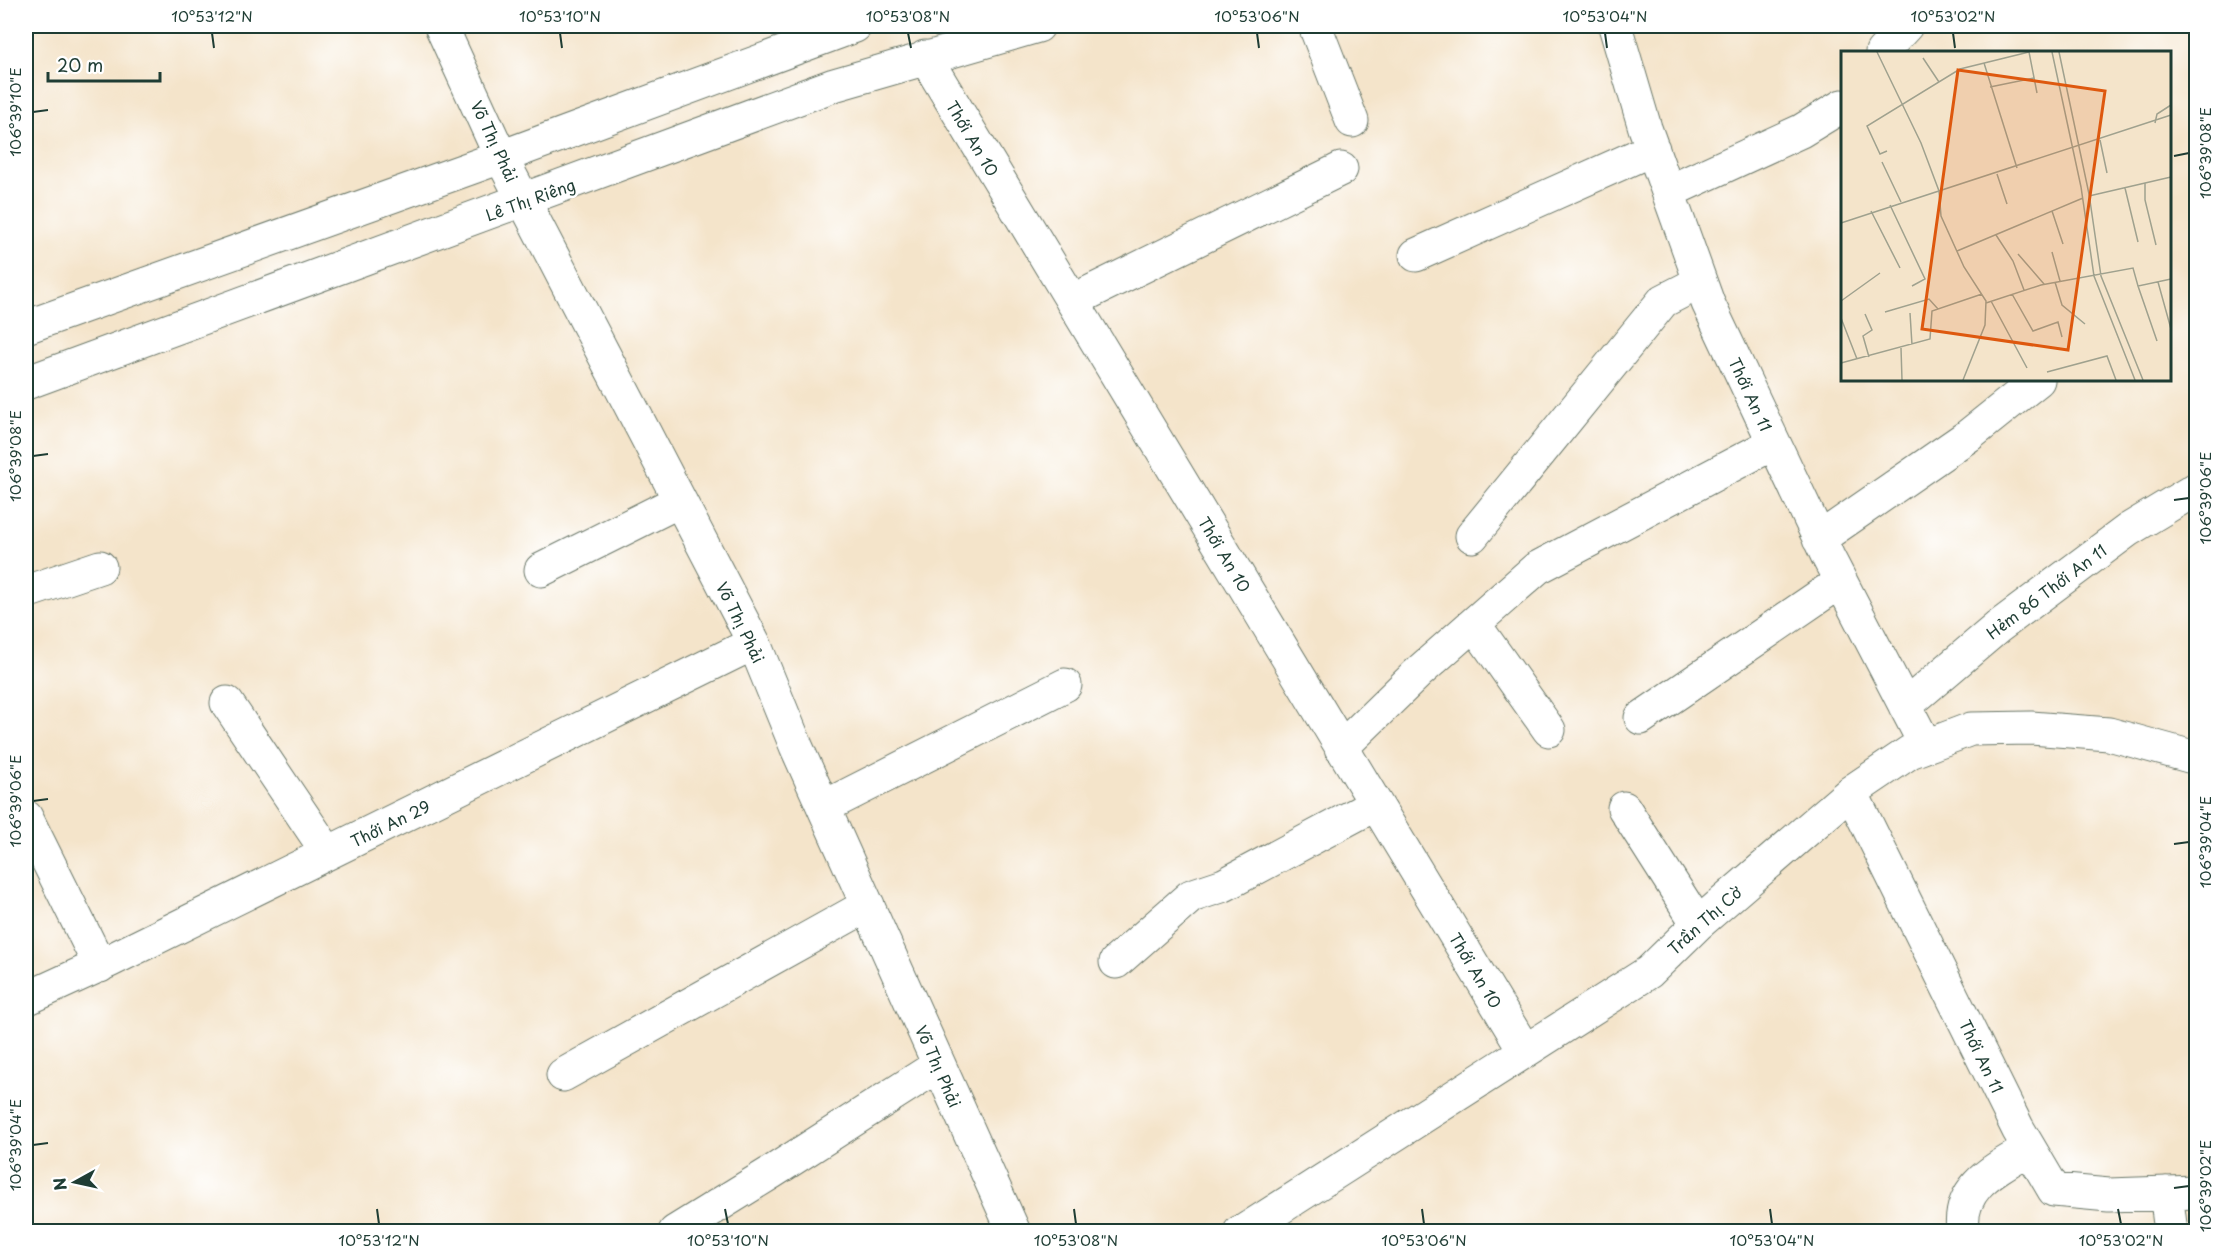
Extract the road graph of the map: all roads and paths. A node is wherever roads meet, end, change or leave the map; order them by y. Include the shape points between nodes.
1 (441, 26) edge
2 (855, 26) edge
3 (1038, 26) edge
4 (1315, 26) edge
5 (1615, 26) edge
6 (1906, 26) edge
7 (1883, 51) edge
8 (925, 57) junction
9 (1841, 107) edge
10 (1352, 121) dead end
11 (1653, 149) junction
12 (501, 157) junction
13 (1341, 169) dead end
14 (1668, 192) junction
15 (524, 201) junction
16 (1416, 255) dead end
17 (1700, 282) junction
18 (1072, 301) junction
19 (26, 327) edge
20 (2037, 381) edge
21 (26, 383) edge
22 (1774, 443) junction
23 (2196, 489) edge
24 (679, 501) junction
25 (1472, 536) dead end
26 (1819, 539) junction
27 (100, 567) dead end
28 (540, 570) dead end
29 (1840, 582) junction
30 (26, 592) edge
31 (1474, 624) junction
32 (754, 643) junction
33 (1065, 684) dead end
34 (227, 703) dead end
35 (1905, 706) junction
36 (1641, 718) dead end
37 (1549, 730) dead end
38 (1926, 746) junction
39 (1341, 748) junction
40 (2196, 758) edge
41 (1851, 792) junction
42 (1376, 804) junction
43 (824, 807) junction
44 (1624, 808) dead end
45 (26, 817) edge
46 (328, 853) junction
47 (868, 905) junction
48 (1698, 924) junction
49 (1116, 962) dead end
50 (100, 966) junction
51 (26, 999) edge
52 (1524, 1051) junction
53 (939, 1065) junction
54 (563, 1075) dead end
55 (2029, 1149) junction
56 (2181, 1193) edge
57 (675, 1232) edge
58 (1014, 1232) edge
59 (1240, 1232) edge
60 (1963, 1232) edge
61 (2170, 1232) edge

1 - 12 street, Võ Thị Phải
2 - 12 street
3 - 8 street, Lê Thị Riêng
4 - 10 street
5 - 11 street, Thới An 11
6 - 7 street
8 - 15 street, Lê Thị Riêng via 834,85
8 - 18 street, Thới An 10
9 - 14 street via 1801,131
11 - 14 street, Thới An 11
11 - 16 street
12 - 15 street, Võ Thị Phải
12 - 19 street
13 - 18 street
14 - 17 street, Thới An 11
15 - 21 street, Lê Thị Riêng
15 - 24 street, Võ Thị Phải
17 - 22 street, Thới An 11
17 - 25 street via 1663,301
18 - 39 street, Thới An 10
20 - 26 street via 1968,436
22 - 26 street, Thới An 11
22 - 31 street via 1538,568
23 - 35 street, Hẻm 86 Thới An 11 via 2128,530 2035,599
24 - 28 street
24 - 32 street, Võ Thị Phải
26 - 29 street, Thới An 11
27 - 30 street
29 - 35 street, Thới An 11
29 - 36 street
31 - 37 street
31 - 39 street
32 - 43 street, Võ Thị Phải
32 - 46 street, Thới An 29
33 - 43 street
34 - 46 street
35 - 38 street, Thới An 11
38 - 40 street, Trần Thị Cờ via 1971,729 2031,728 2109,734
38 - 41 street, Trần Thị Cờ via 1910,752
39 - 42 street, Thới An 10
41 - 48 street, Trần Thị Cờ
41 - 55 street, Thới An 11
42 - 49 street via 1224,885 1191,896
42 - 52 street, Thới An 10
43 - 47 street, Võ Thị Phải
44 - 48 street
45 - 50 street
46 - 50 street, Thới An 29
47 - 53 street, Võ Thị Phải
47 - 54 street
48 - 52 street, Trần Thị Cờ via 1649,972
50 - 51 street, Thới An 29
52 - 59 street, Trần Thị Cờ
53 - 57 street
53 - 58 street, Võ Thị Phải
55 - 56 street, Thới An 11 via 2054,1190 2109,1195
55 - 60 street via 1977,1183 1966,1198
56 - 61 street

